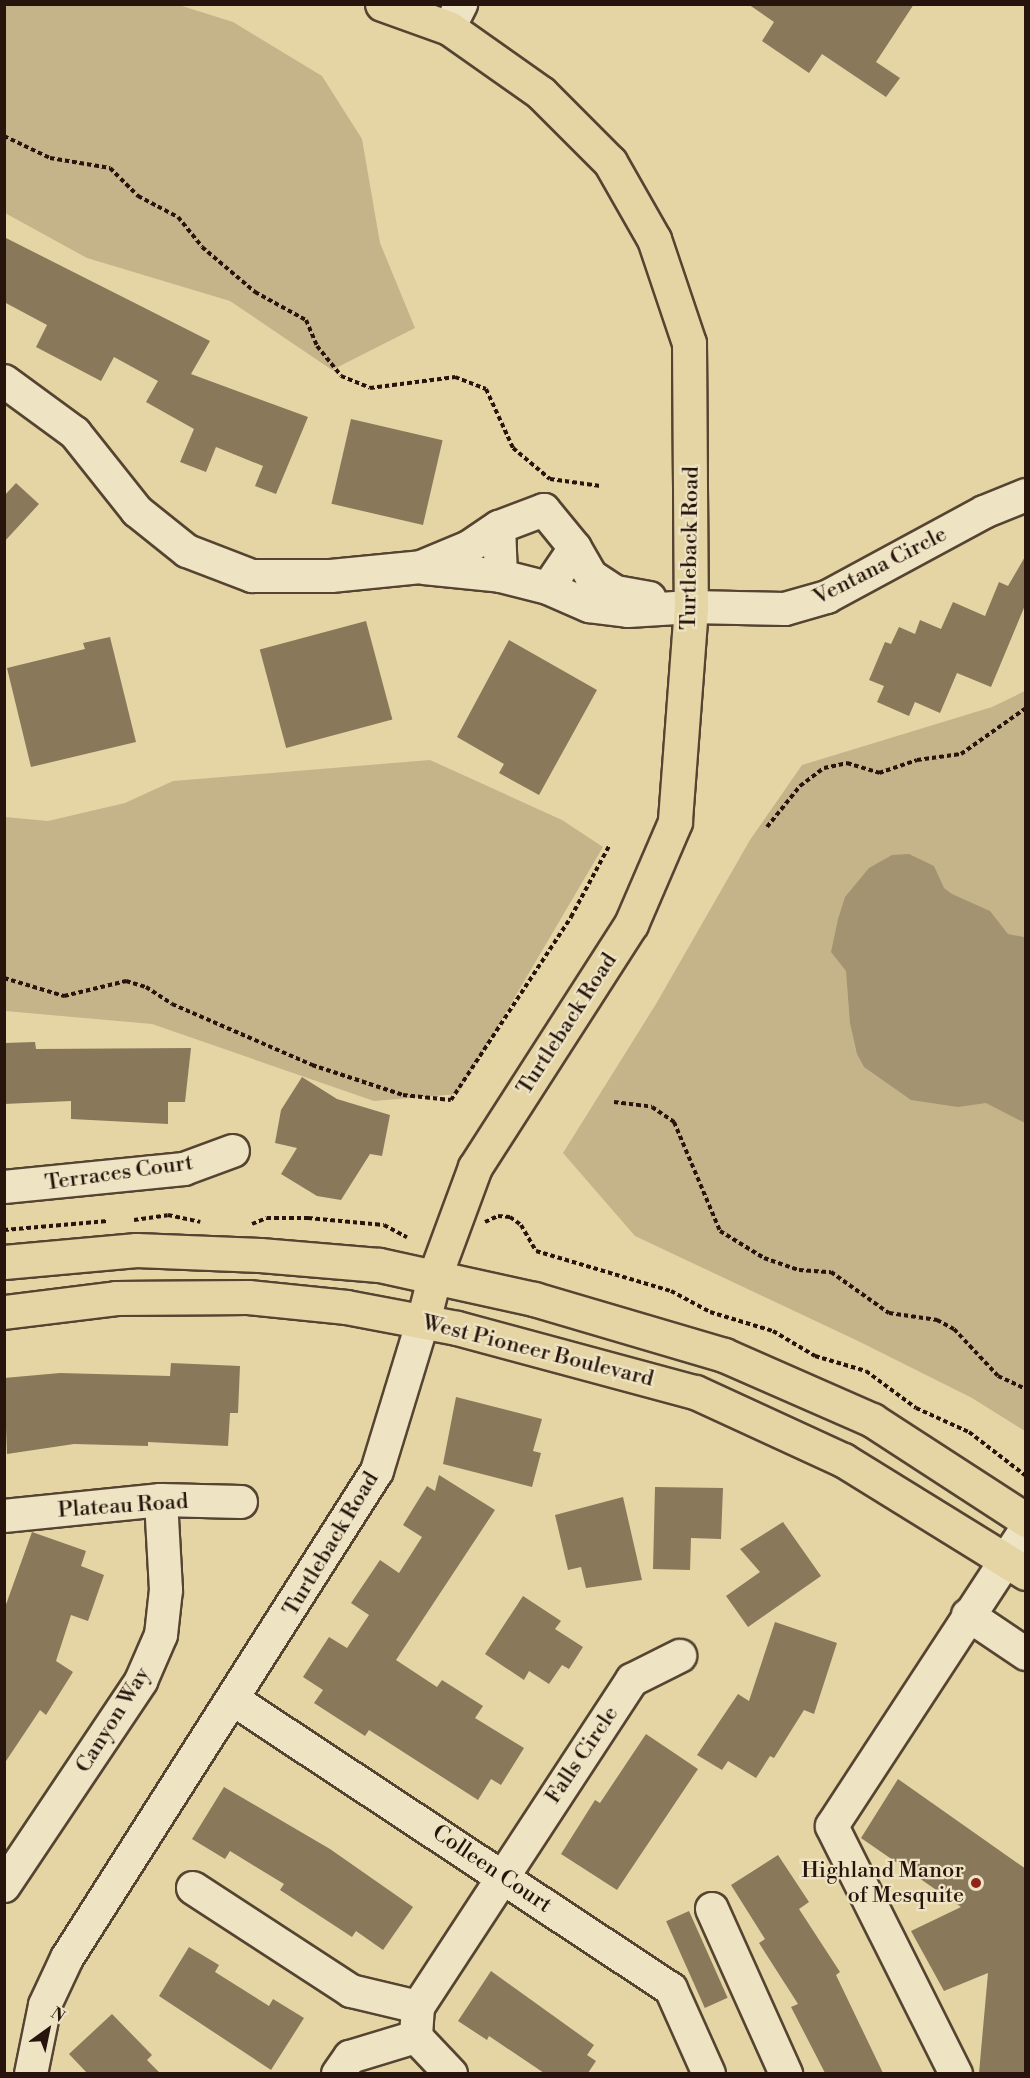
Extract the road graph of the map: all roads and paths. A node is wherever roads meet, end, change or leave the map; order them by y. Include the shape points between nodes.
1 (382, 4) edge
2 (455, 16) edge
3 (4, 136) edge
4 (4, 381) edge
5 (601, 486) dead end
6 (1026, 495) edge
7 (498, 527) junction
8 (575, 548) junction
9 (421, 567) junction
10 (501, 576) junction
11 (549, 588) junction
12 (691, 607) junction
13 (1026, 708) edge
14 (767, 827) dead end
15 (609, 846) dead end
16 (4, 978) edge
17 (614, 1102) dead end
18 (233, 1151) dead end
19 (4, 1187) edge
20 (4, 1262) edge
21 (434, 1278) junction
22 (4, 1312) edge
23 (423, 1321) junction
24 (1026, 1389) edge
25 (161, 1500) junction
26 (242, 1502) dead end
27 (4, 1516) edge
28 (1026, 1520) edge
29 (1026, 1529) edge
30 (1015, 1566) edge
31 (968, 1615) junction
32 (1026, 1654) edge
33 (680, 1656) dead end
34 (234, 1700) junction
35 (502, 1875) junction
36 (4, 1886) edge
37 (193, 1888) dead end
38 (712, 1909) dead end
39 (417, 2022) junction
40 (30, 2073) edge
41 (338, 2073) edge
42 (451, 2073) edge
43 (709, 2073) edge
44 (786, 2073) edge
45 (956, 2073) edge

1 - 2 main road, Turtleback Road
2 - 12 main road, Turtleback Road via 610,162 654,238 689,343
3 - 5 path via 50,159 110,168 138,196 178,217 202,247 255,292 306,320 317,346 341,376 370,388 454,377 486,389 513,448 550,479
4 - 9 street via 75,433 137,512 187,551 252,576 332,576
6 - 12 street, Ventana Circle via 984,512 827,597 785,609
7 - 8 street via 544,510
7 - 9 street via 469,547
7 - 10 street
8 - 11 street
8 - 12 street via 591,576 616,592
9 - 10 street via 441,573
10 - 11 street
11 - 12 street via 589,606 618,610
12 - 21 main road, Turtleback Road via 675,822 631,924 475,1167
13 - 14 path via 961,754 916,760 879,773 847,763 824,768 800,786
15 - 16 path via 571,917 451,1100 403,1095 312,1065 126,981 64,996
17 - 24 path via 652,1107 674,1122 720,1231 764,1258 799,1270 831,1272 889,1313 937,1320 954,1329 998,1376
18 - 19 street, Terraces Court via 184,1169
20 - 21 main road, West Pioneer Boulevard via 136,1250 379,1264
21 - 23 main road, Turtleback Road
21 - 28 main road, West Pioneer Boulevard via 534,1299 724,1355 872,1420
22 - 23 main road, West Pioneer Boulevard via 116,1298 248,1297 346,1307
23 - 30 main road, West Pioneer Boulevard via 695,1392 843,1460
23 - 34 street, Turtleback Road via 377,1471
25 - 26 street, Plateau Road
25 - 27 street, Plateau Road
25 - 36 street, Canyon Way via 166,1590 161,1635 141,1681
29 - 30 street
30 - 31 street
31 - 32 street
31 - 45 street via 832,1826
33 - 35 street, Falls Circle via 632,1680
34 - 35 street, Colleen Court
34 - 40 street, Turtleback Road via 67,1958 45,2005
35 - 39 street, Falls Circle
35 - 43 street, Colleen Court via 670,1989
37 - 39 street via 351,1991
38 - 44 street
39 - 41 street via 350,2056
39 - 42 street

